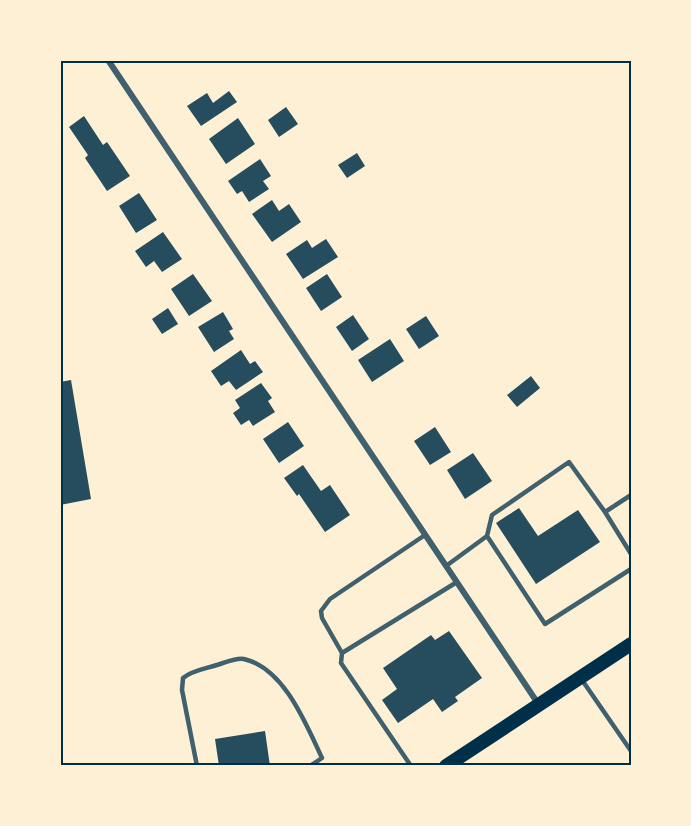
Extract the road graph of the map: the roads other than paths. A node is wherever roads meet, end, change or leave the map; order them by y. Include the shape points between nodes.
1 (108, 60) edge
2 (631, 495) edge
3 (605, 512) junction
4 (425, 535) junction
5 (487, 536) junction
6 (631, 554) edge
7 (446, 566) junction
8 (631, 569) edge
9 (457, 582) junction
10 (631, 644) edge
11 (342, 653) junction
12 (580, 678) junction
13 (539, 705) junction
14 (631, 751) edge
15 (197, 766) edge
16 (310, 766) edge
17 (411, 766) edge
18 (446, 766) edge

1 - 4 street
2 - 3 lane
3 - 5 lane via 569,462 492,515
3 - 6 lane
4 - 7 street
4 - 11 lane via 325,605 322,618
5 - 7 lane
5 - 8 lane via 546,624
7 - 9 street
9 - 11 lane
9 - 13 street
10 - 12 main road
11 - 17 lane via 341,663
12 - 13 main road
12 - 14 lane
13 - 18 main road
15 - 16 lane via 183,678 242,658 263,667 286,689 322,758

